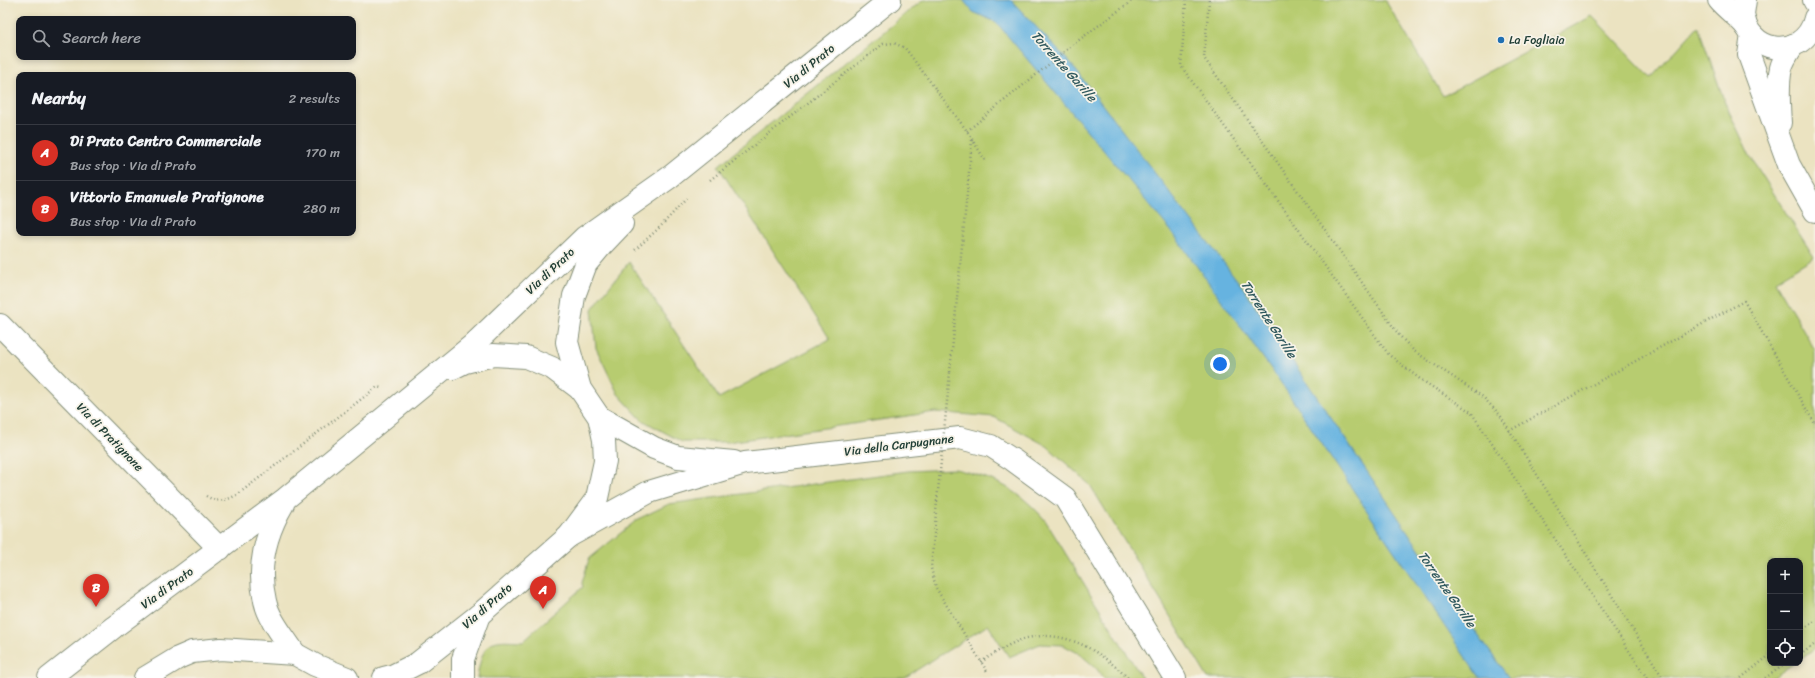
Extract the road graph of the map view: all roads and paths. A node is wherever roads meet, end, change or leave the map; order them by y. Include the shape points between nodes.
1 (890, 0) edge
2 (1132, 0) edge
3 (1186, 0) edge
4 (1209, 0) edge
5 (1719, 0) edge
6 (1745, 0) edge
7 (1815, 18) edge
8 (1749, 31) junction
9 (1803, 40) edge
10 (967, 131) junction
11 (972, 139) junction
12 (1780, 140) junction
13 (985, 160) dead end
14 (670, 177) junction
15 (706, 183) dead end
16 (688, 196) dead end
17 (1815, 211) edge
18 (633, 252) dead end
19 (0, 325) edge
20 (438, 374) junction
21 (580, 389) junction
22 (388, 390) dead end
23 (599, 417) junction
24 (1815, 424) edge
25 (1509, 431) junction
26 (745, 463) junction
27 (205, 496) dead end
28 (285, 500) junction
29 (569, 536) junction
30 (220, 549) junction
31 (479, 615) junction
32 (1815, 621) edge
33 (1802, 630) edge
34 (1815, 644) edge
35 (1803, 652) edge
36 (295, 654) junction
37 (1767, 657) edge
38 (982, 662) junction
39 (1783, 666) edge
40 (988, 673) dead end
41 (49, 678) edge
42 (145, 678) edge
43 (347, 678) edge
44 (384, 678) edge
45 (463, 678) edge
46 (1128, 678) edge
47 (1175, 678) edge
48 (1647, 678) edge
49 (1664, 678) edge
50 (1741, 678) edge
51 (1765, 678) edge

1 - 14 main road, Via di Prato
2 - 10 path via 1020,86
3 - 48 path via 1181,66 1389,355 1420,379 1471,412
4 - 25 path via 1204,58 1399,335 1414,351 1483,397 1500,415
5 - 8 main road
6 - 8 main road via 1742,14
7 - 9 main road
8 - 9 main road via 1760,43 1770,47 1782,48
8 - 12 main road via 1749,55
9 - 12 main road via 1784,60 1781,69
10 - 11 path
10 - 15 path via 905,48 894,43 883,44
11 - 13 path
11 - 38 path, bridge via 931,568 936,588
12 - 17 main road via 1789,165
14 - 20 main road, Via di Prato via 585,237 474,344
14 - 21 main road, Via di Prato via 586,264 574,296 567,342
16 - 18 path
19 - 30 main road, Via di Pratignone
20 - 21 main road, Via di Prato via 465,362 493,355 526,357 552,368
20 - 28 main road, Via di Prato
21 - 23 main road, Via di Prato
22 - 27 path via 377,387 237,495 226,501 216,501
23 - 26 main road, Via della Carpugnane via 654,448 678,457
23 - 29 main road, Via di Prato via 605,461 597,498
24 - 25 path via 1744,301
25 - 49 path
26 - 29 main road, Via della Carpugnane via 649,492
26 - 47 main road, Via della Carpugnane via 960,438 991,446 1065,498
28 - 30 main road, Via di Prato
28 - 36 main road, Via di Prato via 265,544 262,574 265,602
29 - 31 main road, Via di Prato
30 - 41 main road, Via di Prato
31 - 44 main road, Via di Prato via 418,663
31 - 45 main road via 463,659
32 - 33 path
34 - 35 path
36 - 42 main road, Via di Prato via 206,650 178,658
36 - 43 main road, Via di Prato via 315,666
37 - 50 path
38 - 40 path
38 - 46 path via 1008,646 1033,636 1064,638 1092,649 1114,664
39 - 51 path

